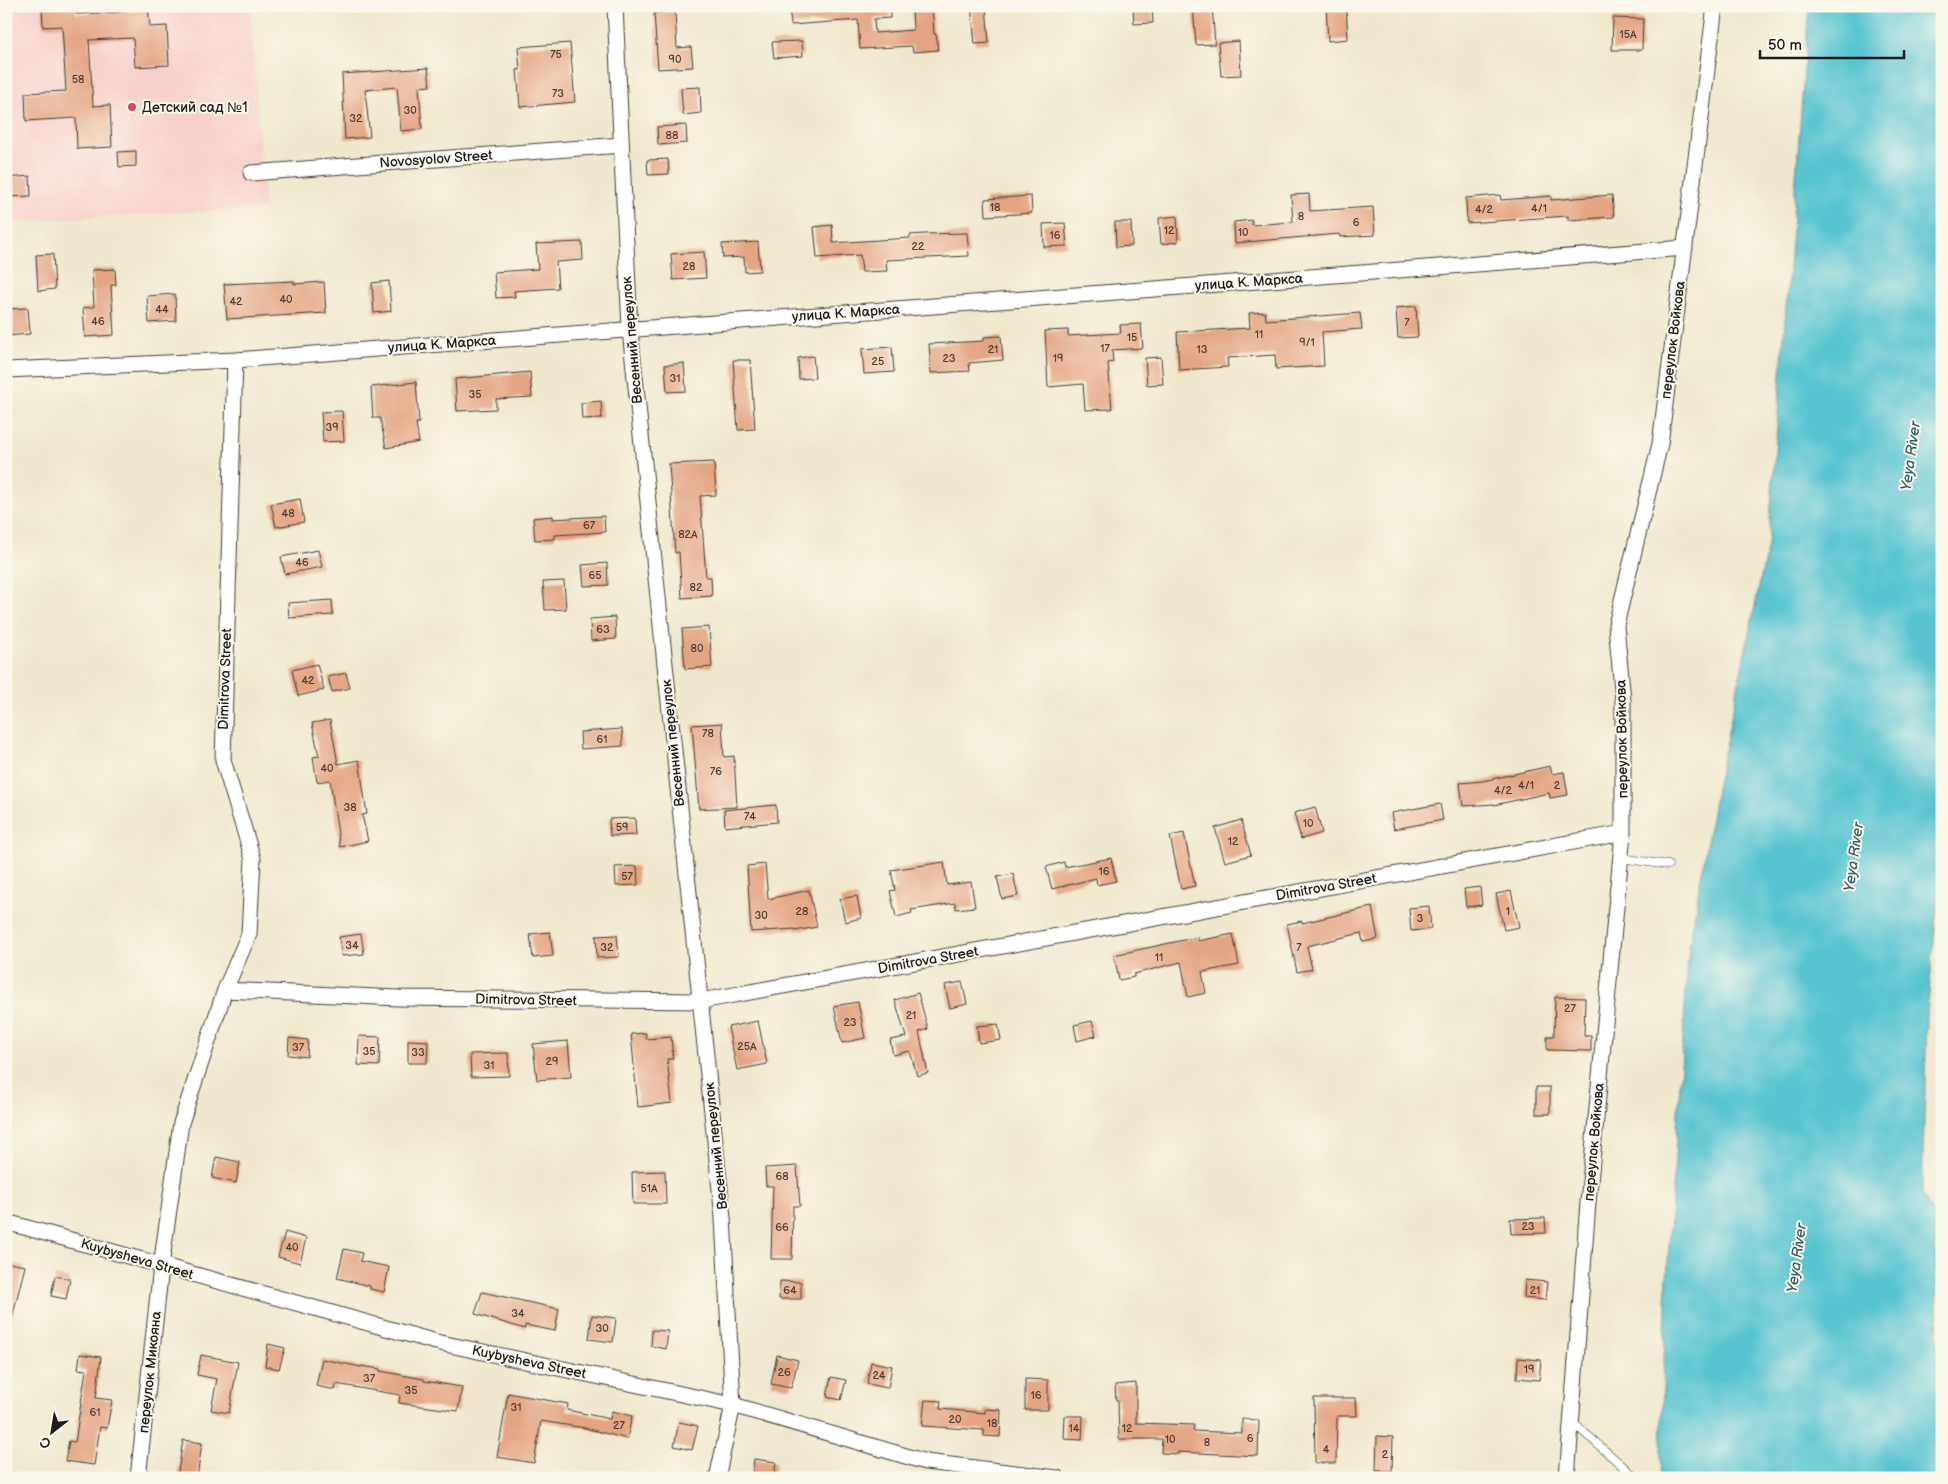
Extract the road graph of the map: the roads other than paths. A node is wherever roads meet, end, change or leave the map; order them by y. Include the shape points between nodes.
1 (615, 6) edge
2 (1715, 6) edge
3 (621, 146) junction
4 (251, 173) dead end
5 (1685, 248) junction
6 (630, 330) junction
7 (235, 360) junction
8 (6, 370) edge
9 (1623, 833) junction
10 (1621, 858) junction
11 (1668, 865) dead end
12 (225, 990) junction
13 (701, 1001) junction
14 (6, 1222) edge
15 (161, 1266) junction
16 (733, 1405) junction
17 (1572, 1421) junction
18 (1633, 1475) dead end
19 (138, 1478) edge
20 (717, 1478) edge
21 (1057, 1478) edge
22 (1567, 1478) edge

1 - 3 street, Весенний переулок
2 - 5 street, переулок Войкова
3 - 4 street, Novosyolov Street
3 - 6 street, Весенний переулок
5 - 6 street, улица К. Маркса
5 - 9 street, переулок Войкова via 1660,444 1616,625 1623,700
6 - 7 street, улица К. Маркса
6 - 13 street, Весенний переулок
7 - 8 street, улица К. Маркса
7 - 12 street, Dimitrova Street via 223,760 253,859 249,934
9 - 10 street, переулок Войкова
9 - 13 street, Dimitrova Street
10 - 11 lane
10 - 17 street, переулок Войкова via 1588,1203
12 - 13 street, Dimitrova Street via 409,998
12 - 15 street, Dimitrova Street via 181,1122
13 - 16 street, Весенний переулок via 723,1218
14 - 15 street, Kuybysheva Street
15 - 16 street, Kuybysheva Street via 436,1342
15 - 19 street, переулок Микояна
16 - 20 street, Весенний переулок
16 - 21 street, Kuybysheva Street via 926,1462
17 - 18 lane
17 - 22 street, переулок Войкова

